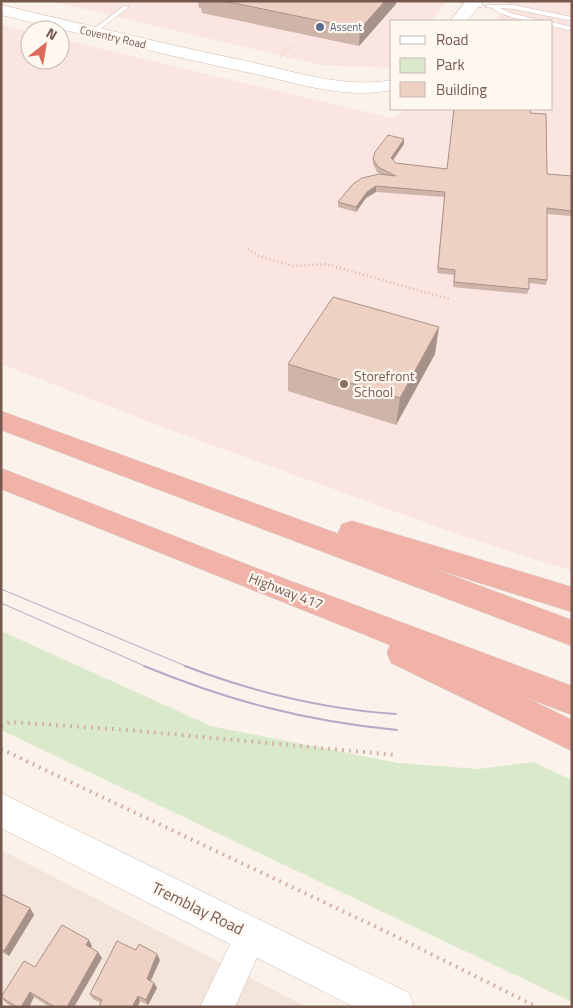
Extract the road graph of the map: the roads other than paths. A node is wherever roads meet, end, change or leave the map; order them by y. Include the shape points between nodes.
1 (478, 3) edge
2 (126, 7) dead end
3 (1, 10) edge
4 (572, 19) edge
5 (459, 20) edge
6 (477, 20) edge
7 (536, 20) edge
8 (553, 24) edge
9 (572, 29) edge
10 (92, 32) junction
11 (224, 64) junction
12 (390, 85) edge
13 (390, 97) edge
14 (1, 420) edge
15 (90, 452) junction
16 (1, 478) edge
17 (246, 576) junction
18 (572, 600) edge
19 (572, 633) edge
20 (572, 701) edge
21 (572, 736) edge
22 (1, 810) edge
23 (251, 935) junction
24 (217, 1007) edge
25 (395, 1007) edge

1 - 4 lane
1 - 5 main road
1 - 6 main road
1 - 7 lane
2 - 10 lane
3 - 10 main road, Coventry Road
8 - 9 lane
10 - 11 main road, Coventry Road
11 - 12 main road, Coventry Road via 249,66 350,88
11 - 13 main road, Coventry Road via 242,72 335,95
14 - 15 highway
15 - 18 highway
15 - 19 highway
16 - 17 highway, Highway 417
17 - 20 highway, Highway 417
17 - 21 highway
22 - 23 main road, Tremblay Road
23 - 24 street
23 - 25 main road, Tremblay Road

